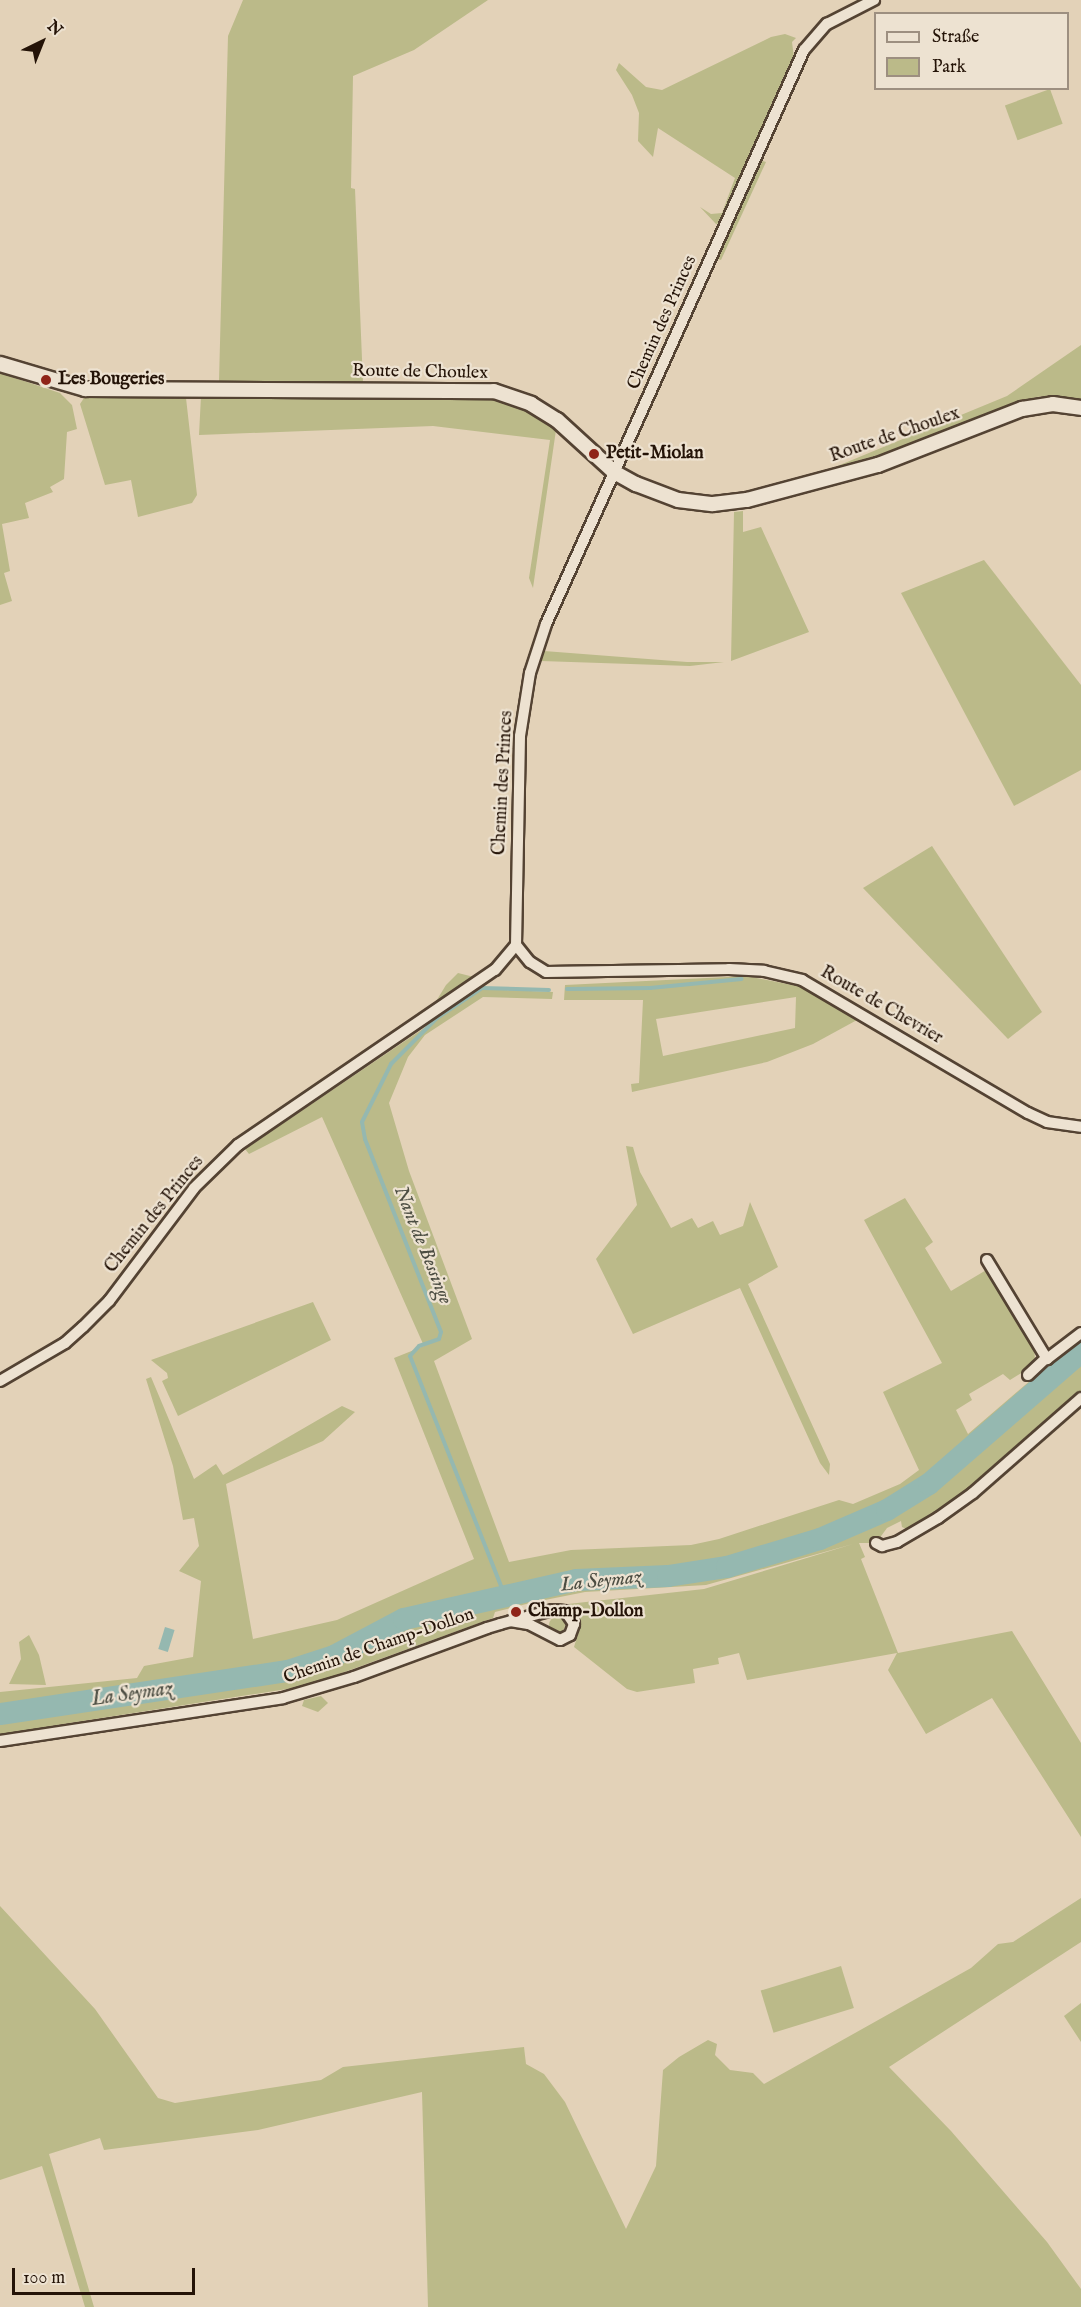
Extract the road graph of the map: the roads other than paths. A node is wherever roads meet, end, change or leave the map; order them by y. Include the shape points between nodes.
1 (874, 0) edge
2 (0, 364) edge
3 (1081, 408) edge
4 (614, 472) junction
5 (516, 945) junction
6 (1081, 1127) edge
7 (987, 1260) dead end
8 (1081, 1333) edge
9 (1046, 1358) junction
10 (1028, 1375) dead end
11 (0, 1381) edge
12 (1081, 1398) edge
13 (876, 1543) dead end
14 (510, 1621) junction
15 (0, 1741) edge

1 - 4 street, Chemin des Princes via 827,24 804,50
2 - 4 street, Route de Choulex via 85,389 494,392 531,404 557,420
3 - 4 street, Route de Choulex via 1053,404 1028,408 893,460 735,502 678,500
4 - 5 street, Chemin des Princes via 546,624 530,673 517,775
5 - 6 street, Route de Chevrier via 530,962 546,972 729,969 764,971 802,980 1028,1113 1047,1122
5 - 11 street, Chemin des Princes via 495,970 238,1145 194,1188 114,1294 83,1327 65,1343
7 - 9 street
8 - 9 street via 1051,1359
9 - 10 street
12 - 13 street via 974,1493 897,1542 882,1546
14 - 14 street, Chemin de Champ-Dollon via 553,1610 565,1611 574,1624 570,1635 554,1639 528,1624
14 - 15 street, Chemin de Champ-Dollon via 324,1688 283,1698

